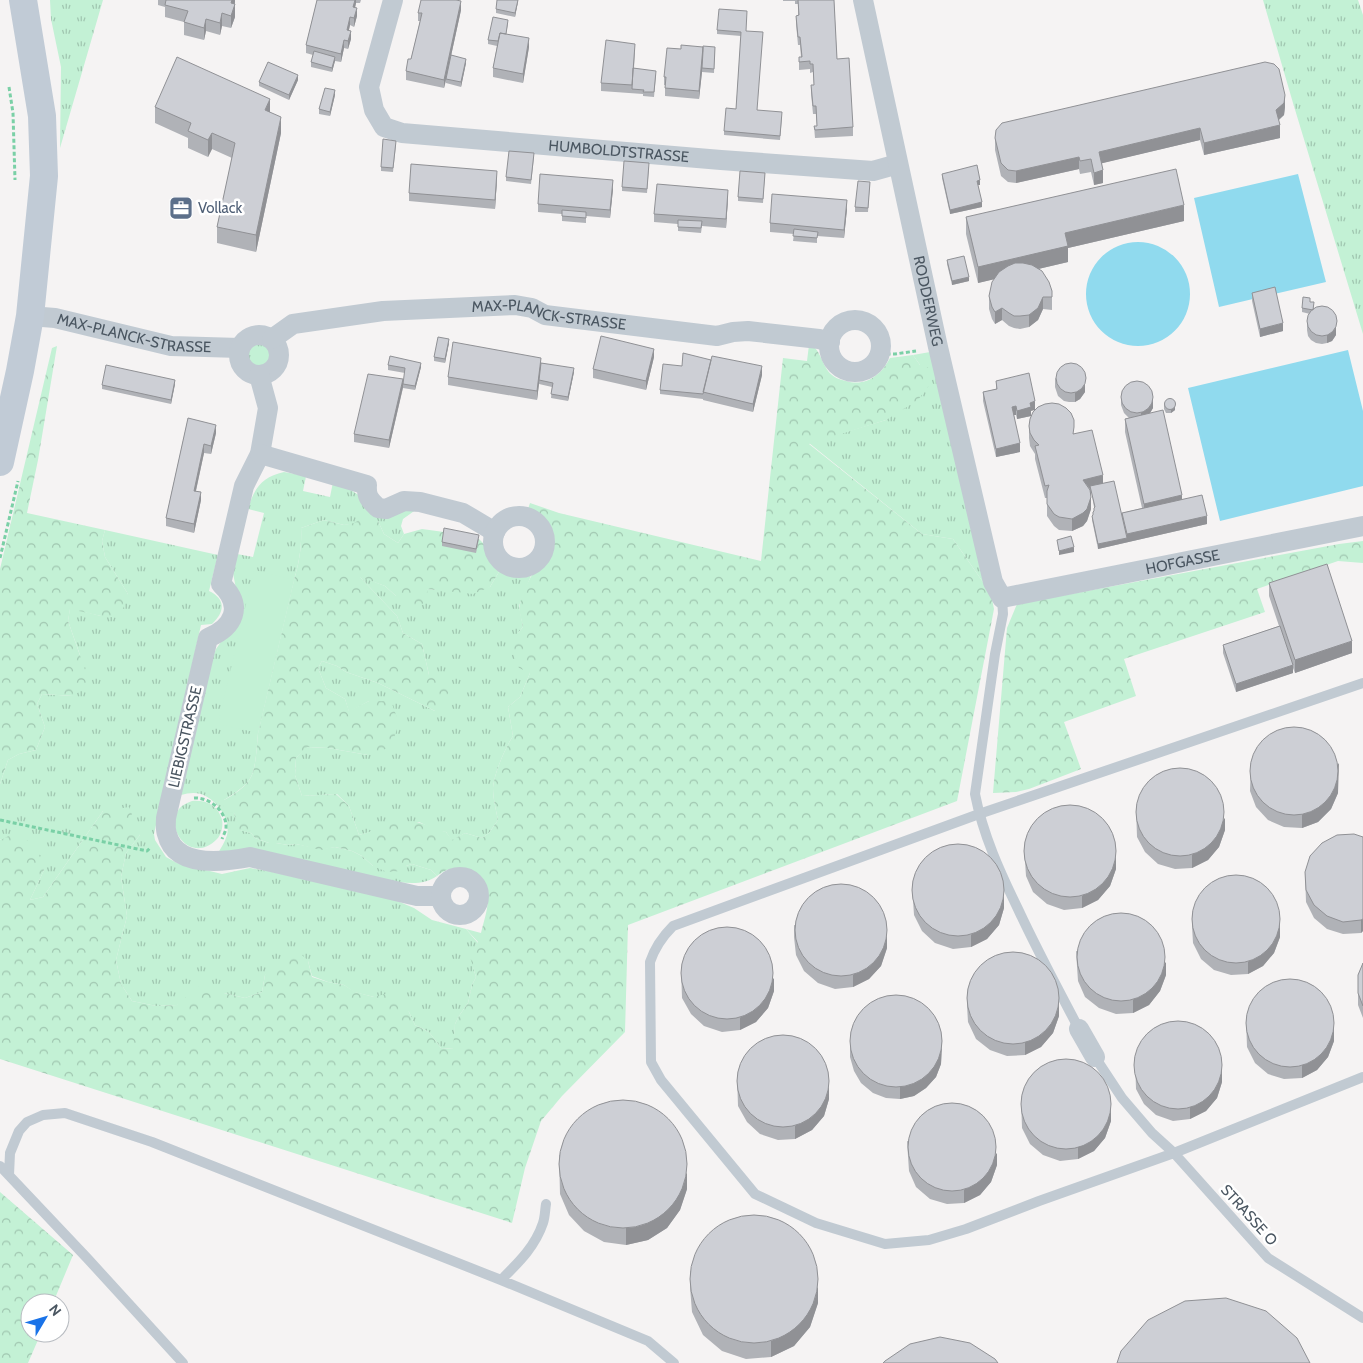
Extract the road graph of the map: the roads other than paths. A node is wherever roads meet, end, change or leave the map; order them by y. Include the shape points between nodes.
1 (22, 0) edge
2 (393, 0) edge
3 (863, 0) edge
4 (898, 164) junction
5 (30, 316) junction
6 (272, 339) junction
7 (830, 342) junction
8 (240, 348) junction
9 (260, 375) junction
10 (260, 454) junction
11 (0, 462) edge
12 (1363, 526) edge
13 (495, 532) dead end
14 (1002, 598) junction
15 (1363, 683) edge
16 (979, 814) junction
17 (440, 896) dead end
18 (1079, 1029) joint
19 (1095, 1057) joint
20 (1363, 1077) edge
21 (1174, 1152) junction
22 (0, 1166) edge
23 (9, 1175) junction
24 (546, 1204) dead end
25 (500, 1280) junction
26 (1363, 1318) edge
27 (183, 1363) edge
28 (674, 1363) edge

1 - 5 main road via 42,116 44,176
2 - 4 street, HUMBOLDTSTRASSE via 369,87 374,110 384,127 402,133 873,171
3 - 4 street, RODDERWEG
4 - 14 street, RODDERWEG via 994,582
5 - 8 street, MAX-PLANCK-STRASSE via 55,318 171,346
5 - 11 main road
6 - 7 street, MAX-PLANCK-STRASSE via 293,324 383,310 515,305 532,308 545,315 717,336 748,332 819,338
6 - 8 street via 253,335
6 - 9 street via 277,346 278,362 274,369
7 - 7 street via 838,327 852,320 863,322 878,334 880,354 865,370 850,372 836,364
8 - 9 street via 240,364 252,374
9 - 10 street, LIEBIGSTRASSE via 268,408
10 - 13 street via 367,485 367,493 378,508 386,509 404,501 420,502 462,513
10 - 17 street, LIEBIGSTRASSE via 244,486 221,584 233,598 235,609 225,628 208,638 166,818 170,843 176,851 202,860 230,861 250,857 416,896
12 - 14 street, HOFGASSE
14 - 16 lane via 1003,614 975,794
15 - 16 lane
16 - 18 lane via 1000,871
16 - 21 lane via 673,926 654,948 650,962 651,1062 661,1080 755,1194 816,1223 885,1244 928,1240 966,1229
18 - 19 street
19 - 21 lane, STRASSE O via 1122,1098 1152,1133
20 - 21 lane
21 - 26 lane, STRASSE O via 1268,1258
22 - 23 lane
23 - 25 lane via 10,1153 18,1132 27,1122 43,1115 65,1113 152,1142
23 - 27 lane
24 - 25 lane via 543,1222 523,1259
25 - 28 lane via 648,1341

